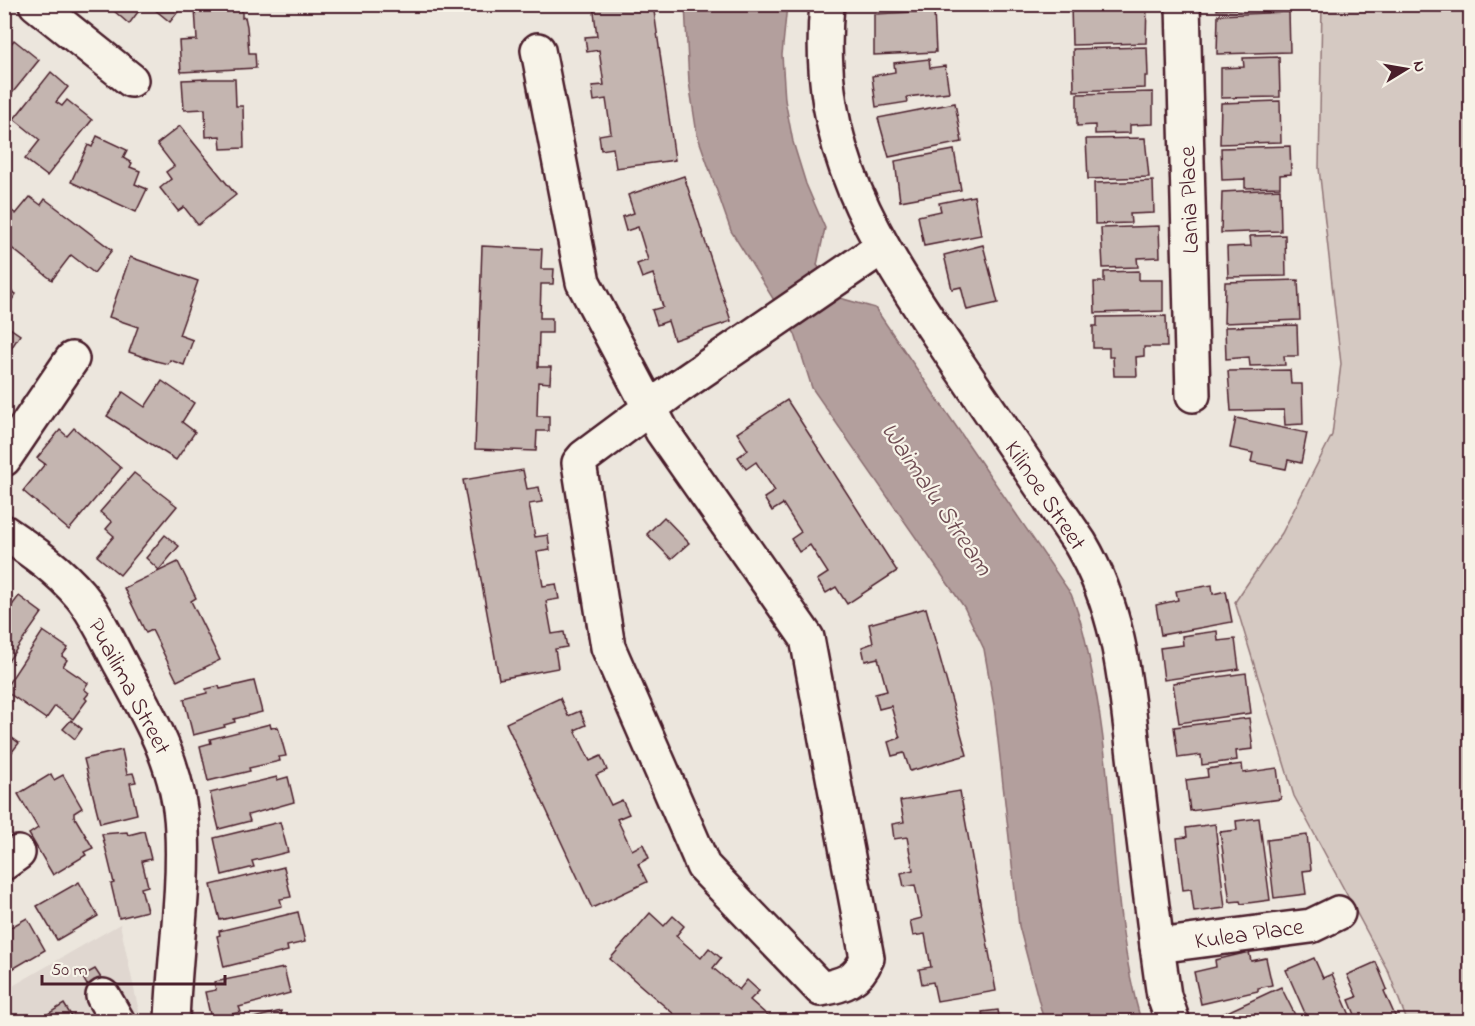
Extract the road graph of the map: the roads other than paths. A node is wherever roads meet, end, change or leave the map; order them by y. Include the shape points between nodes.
1 (36, 4) edge
2 (827, 4) edge
3 (1183, 4) edge
4 (538, 50) dead end
5 (131, 80) dead end
6 (880, 248) junction
7 (72, 358) dead end
8 (1193, 395) dead end
9 (649, 409) junction
10 (4, 459) edge
11 (4, 532) edge
12 (1338, 913) dead end
13 (1157, 946) junction
14 (172, 1022) edge
15 (1173, 1022) edge

1 - 5 street
2 - 6 street, Kilinoe Street via 826,62 837,135 850,183
3 - 8 street, Lania Place
4 - 9 street via 583,282
6 - 9 street
6 - 13 street, Kilinoe Street via 1080,543 1103,587 1123,664
7 - 10 street
9 - 9 street via 807,638 867,958 856,977 838,986 821,989 704,866 608,647 579,463
11 - 14 street, Puailima Street via 58,572 81,597 159,735 172,767 182,831
12 - 13 street, Kulea Place via 1311,926
13 - 15 street, Kilinoe Street via 1164,996

